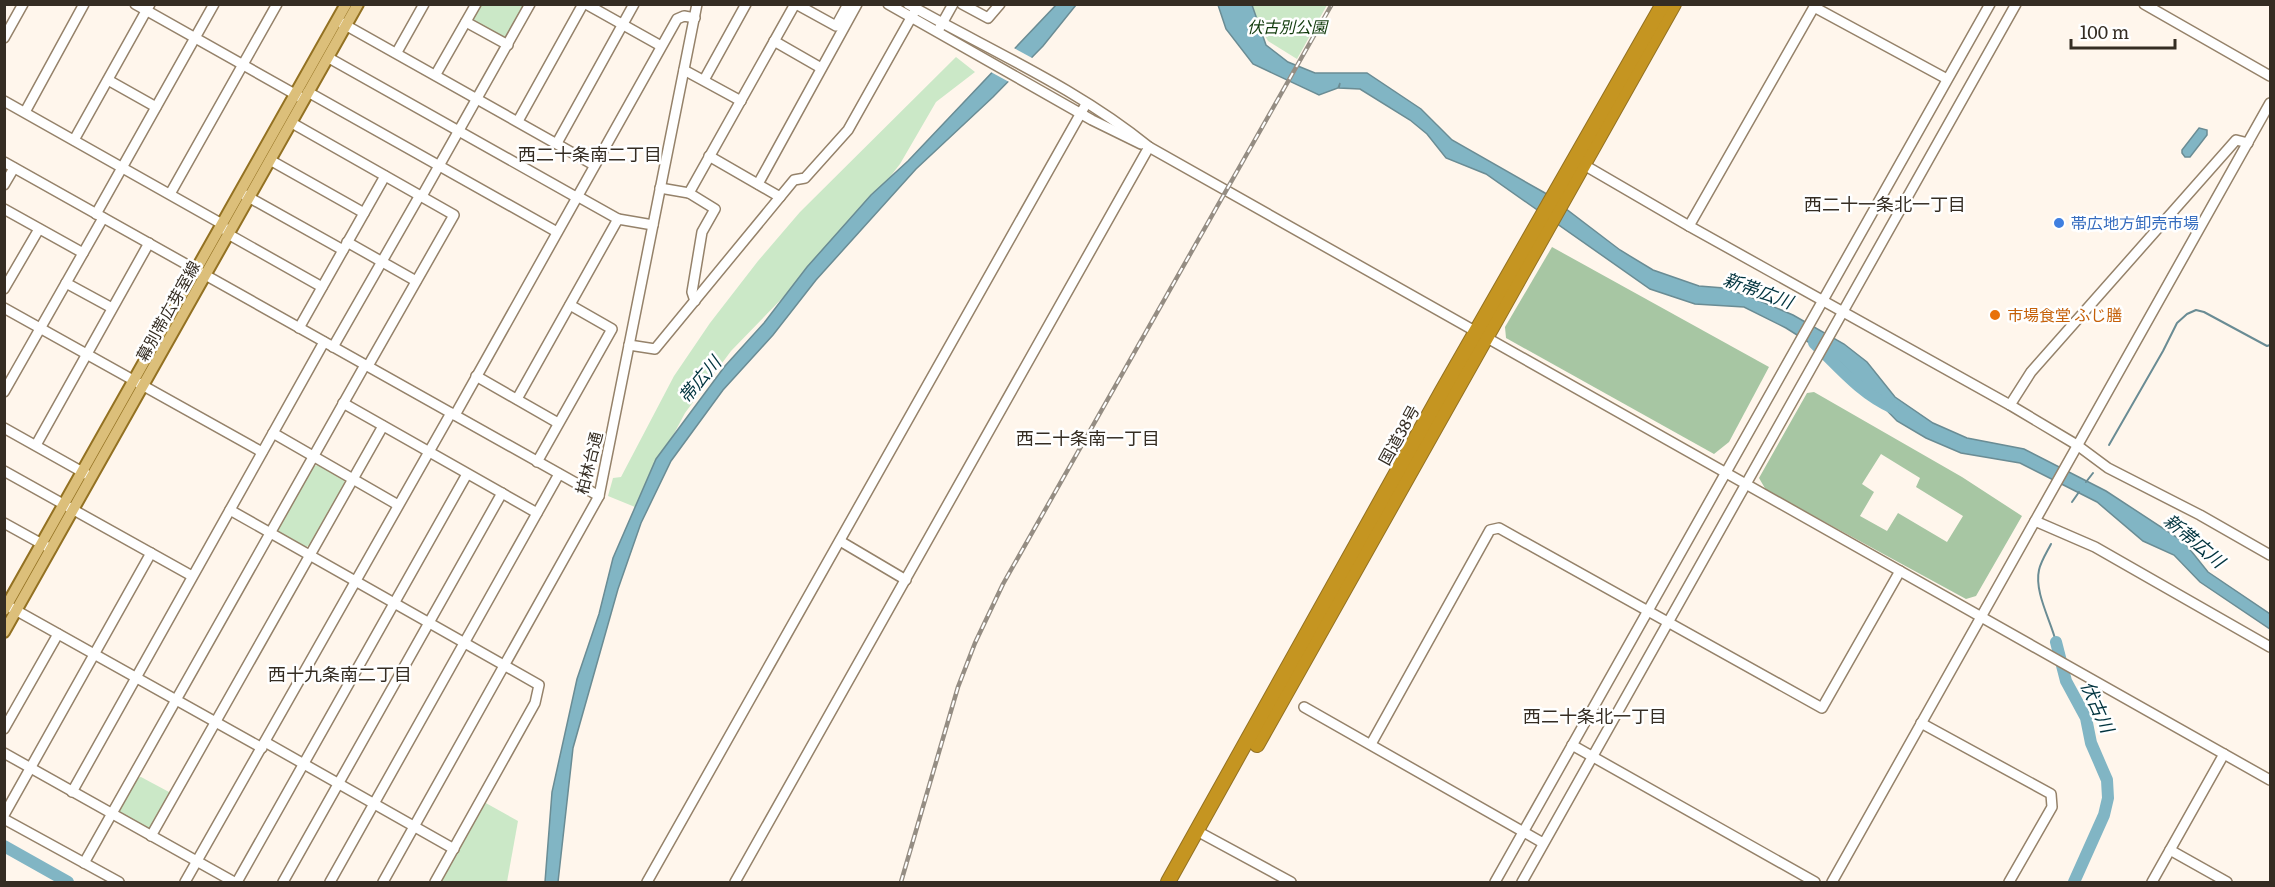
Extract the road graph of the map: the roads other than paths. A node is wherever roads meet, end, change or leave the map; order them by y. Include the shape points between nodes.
1 (23, 4) edge
2 (84, 4) edge
3 (135, 4) edge
4 (214, 4) edge
5 (277, 4) edge
6 (346, 4) edge
7 (358, 4) edge
8 (424, 4) edge
9 (476, 4) edge
10 (530, 4) edge
11 (585, 4) edge
12 (634, 4) edge
13 (697, 4) edge
14 (746, 4) edge
15 (796, 4) edge
16 (848, 4) edge
17 (857, 4) edge
18 (888, 4) edge
19 (953, 4) edge
20 (962, 4) edge
21 (1000, 4) edge
22 (1663, 4) edge
23 (1674, 4) edge
24 (1990, 4) edge
25 (2016, 4) edge
26 (2145, 4) edge
27 (148, 8) edge
28 (912, 10) edge
29 (694, 18) junction
30 (466, 22) junction
31 (342, 23) junction
32 (942, 23) junction
33 (622, 25) junction
34 (937, 33) junction
35 (4, 38) edge
36 (195, 38) junction
37 (774, 41) junction
38 (508, 45) junction
39 (661, 46) junction
40 (397, 52) junction
41 (329, 58) junction
42 (243, 65) junction
43 (821, 68) junction
44 (684, 70) junction
45 (436, 75) junction
46 (2271, 76) edge
47 (108, 80) junction
48 (704, 80) junction
49 (1947, 80) junction
50 (303, 96) junction
51 (478, 99) junction
52 (4, 101) edge
53 (741, 101) junction
54 (2271, 103) edge
55 (1086, 104) junction
56 (156, 107) junction
57 (25, 112) junction
58 (1081, 114) junction
59 (2267, 117) edge
60 (518, 121) junction
61 (292, 123) junction
62 (459, 132) junction
63 (74, 140) junction
64 (556, 143) junction
65 (2248, 143) junction
66 (1149, 147) junction
67 (709, 156) junction
68 (270, 160) junction
69 (4, 162) edge
70 (594, 165) junction
71 (440, 166) junction
72 (122, 167) junction
73 (14, 168) junction
74 (1576, 168) junction
75 (385, 176) junction
76 (758, 184) junction
77 (4, 185) edge
78 (660, 188) junction
79 (689, 193) junction
80 (170, 194) junction
81 (245, 195) junction
82 (421, 195) junction
83 (577, 197) junction
84 (780, 197) junction
85 (4, 209) edge
86 (364, 213) junction
87 (100, 216) junction
88 (618, 219) junction
89 (653, 225) junction
90 (1689, 226) junction
91 (39, 229) junction
92 (225, 229) junction
93 (557, 232) junction
94 (149, 243) junction
95 (345, 246) junction
96 (83, 253) junction
97 (381, 262) junction
98 (201, 272) junction
99 (416, 281) junction
100 (66, 283) junction
101 (322, 287) junction
102 (4, 289) edge
103 (695, 301) junction
104 (1822, 301) junction
105 (570, 304) junction
106 (4, 308) edge
107 (112, 308) junction
108 (1843, 312) junction
109 (41, 328) junction
110 (299, 328) junction
111 (1482, 335) junction
112 (329, 344) junction
113 (629, 345) junction
114 (87, 353) junction
115 (367, 366) junction
116 (476, 376) junction
117 (139, 382) junction
118 (4, 392) edge
119 (517, 399) junction
120 (343, 404) junction
121 (2010, 405) junction
122 (453, 414) junction
123 (558, 423) junction
124 (383, 426) junction
125 (4, 428) edge
126 (273, 433) junction
127 (36, 445) junction
128 (2077, 445) junction
129 (262, 452) junction
130 (428, 452) junction
131 (313, 456) junction
132 (537, 462) junction
133 (4, 471) edge
134 (1725, 472) junction
135 (467, 474) junction
136 (559, 474) junction
137 (87, 475) junction
138 (354, 480) junction
139 (1745, 483) junction
140 (502, 493) junction
141 (599, 496) junction
142 (398, 505) junction
143 (69, 507) junction
144 (230, 510) junction
145 (537, 513) junction
146 (2035, 521) junction
147 (4, 523) edge
148 (270, 533) junction
149 (840, 541) junction
150 (47, 546) junction
151 (151, 553) junction
152 (311, 555) junction
153 (2271, 555) edge
154 (1900, 571) junction
155 (192, 576) junction
156 (906, 579) junction
157 (356, 580) junction
158 (395, 602) junction
159 (9, 609) edge
160 (1648, 611) junction
161 (1981, 616) junction
162 (430, 622) junction
163 (1667, 622) junction
164 (4, 632) edge
165 (58, 634) junction
166 (465, 642) junction
167 (2271, 647) edge
168 (95, 654) junction
169 (505, 665) junction
170 (135, 677) junction
171 (176, 700) junction
172 (1304, 707) dead end
173 (217, 723) junction
174 (1922, 723) junction
175 (4, 729) edge
176 (1371, 744) junction
177 (263, 745) junction
178 (1572, 745) junction
179 (4, 753) edge
180 (2224, 753) junction
181 (1592, 757) junction
182 (304, 764) junction
183 (30, 768) junction
184 (2271, 780) edge
185 (338, 784) junction
186 (72, 792) junction
187 (374, 804) junction
188 (112, 814) junction
189 (4, 817) edge
190 (414, 826) junction
191 (1523, 832) junction
192 (1202, 833) junction
193 (152, 836) junction
194 (1543, 843) junction
195 (454, 849) junction
196 (2170, 850) junction
197 (197, 862) junction
198 (84, 863) junction
199 (118, 882) edge
200 (185, 882) edge
201 (235, 882) edge
202 (283, 882) edge
203 (330, 882) edge
204 (382, 882) edge
205 (435, 882) edge
206 (647, 882) edge
207 (735, 882) edge
208 (1168, 882) edge
209 (1179, 882) edge
210 (1291, 882) edge
211 (1495, 882) edge
212 (1522, 882) edge
213 (1815, 882) edge
214 (1832, 882) edge
215 (2009, 882) edge
216 (2152, 882) edge
217 (2227, 882) edge

1 - 35 street
2 - 57 street
3 - 27 street
4 - 36 street
5 - 42 street
6 - 31 main road, 幕別帯広芽室線
7 - 31 main road, 幕別帯広芽室線
8 - 40 street
9 - 30 street
10 - 38 street
11 - 33 street
11 - 60 street
12 - 33 street
13 - 29 street, 柏林台通
14 - 48 street
15 - 16 street via 836,26
15 - 37 street
17 - 43 street
18 - 28 street
19 - 32 street
20 - 21 street via 988,18
22 - 74 highway, 国道38号
23 - 74 highway, 国道38号
24 - 49 street
25 - 108 street
26 - 46 street
27 - 36 street
27 - 47 street
28 - 32 street
28 - 34 street
28 - 84 street via 848,130 805,178 794,180
29 - 39 street via 676,19
29 - 44 street, 柏林台通
30 - 38 street
30 - 45 street
31 - 40 street
31 - 41 main road, 幕別帯広芽室線
31 - 50 main road, 幕別帯広芽室線
32 - 34 street
32 - 55 street
33 - 39 street
33 - 64 street
34 - 58 street
36 - 42 street
36 - 56 street
37 - 43 street
37 - 53 street
38 - 51 street
39 - 70 street
40 - 45 street
41 - 50 main road, 幕別帯広芽室線
41 - 62 street
42 - 50 street
42 - 80 street
43 - 76 street
44 - 48 street
44 - 78 street, 柏林台通
45 - 51 street
47 - 56 street
47 - 63 street
48 - 53 street
49 - 90 street via 1814,7
49 - 104 street
50 - 61 main road, 幕別帯広芽室線
50 - 71 street
50 - 81 main road, 幕別帯広芽室線
51 - 60 street
51 - 62 street
52 - 57 street
53 - 67 street
54 - 59 street
55 - 58 street
55 - 66 street
56 - 72 street
57 - 63 street
58 - 66 street
58 - 149 street
59 - 65 street
60 - 64 street
61 - 68 main road, 幕別帯広芽室線
61 - 75 street
62 - 71 street
62 - 83 street
63 - 72 street
64 - 70 street
65 - 121 street via 2236,140 2031,372
65 - 128 street
66 - 111 street
66 - 156 street
67 - 76 street
67 - 79 street
68 - 81 main road, 幕別帯広芽室線
68 - 86 street
69 - 73 street
70 - 83 street
71 - 82 street
71 - 93 street
72 - 80 street
72 - 87 street
73 - 77 street
73 - 87 street
74 - 90 street
74 - 111 highway, 国道38号
75 - 82 street
75 - 86 street
76 - 84 street
78 - 79 street
78 - 89 street, 柏林台通
79 - 103 street via 715,209 702,232 692,292
80 - 92 street
81 - 92 main road, 幕別帯広芽室線
81 - 95 street
82 - 97 street
82 - 99 street via 454,215
83 - 88 street
83 - 93 street
84 - 103 street
85 - 91 street
86 - 95 street
87 - 94 street
87 - 96 street
88 - 89 street
88 - 105 street
89 - 113 street, 柏林台通
90 - 104 street
91 - 96 street
91 - 102 street
92 - 98 main road, 幕別帯広芽室線
92 - 101 street
93 - 116 street
94 - 98 street
94 - 107 street
95 - 97 street
95 - 101 street
96 - 100 street
97 - 99 street
97 - 112 street
98 - 110 street
98 - 117 main road, 幕別帯広芽室線
99 - 115 street
100 - 107 street
100 - 109 street
101 - 110 street
103 - 113 street via 655,350
104 - 108 street
104 - 134 street
105 - 119 street
105 - 123 street via 612,328
106 - 109 street
107 - 114 street
108 - 121 street
108 - 139 street
109 - 114 street
109 - 118 street
110 - 112 street
111 - 134 street
111 - 192 highway, 国道38号
112 - 115 street
112 - 126 street
113 - 141 street, 柏林台通
114 - 117 street
114 - 127 street
115 - 120 street
115 - 122 street
116 - 119 street
116 - 122 street
117 - 129 street
117 - 137 main road, 幕別帯広芽室線
119 - 123 street
120 - 124 street
120 - 131 street
121 - 128 street
122 - 130 street
122 - 132 street
123 - 132 street
124 - 130 street
124 - 138 street
125 - 127 street
126 - 129 street
126 - 131 street
127 - 137 street
128 - 146 street
128 - 153 street via 2108,468
129 - 144 street
130 - 135 street
130 - 142 street
131 - 138 street
131 - 148 street
132 - 136 street
133 - 143 street
134 - 139 street
134 - 160 street
135 - 140 street
135 - 158 street
136 - 141 street
136 - 145 street
137 - 143 main road, 幕別帯広芽室線
138 - 142 street
138 - 152 street
139 - 154 street
139 - 163 street
140 - 145 street
140 - 162 street
141 - 169 street, 柏林台通
142 - 157 street
143 - 150 main road, 幕別帯広芽室線
143 - 151 street
144 - 148 street
144 - 155 street
145 - 166 street
146 - 161 street
146 - 167 street via 2095,547
147 - 150 street
148 - 152 street
148 - 171 street
149 - 156 street
149 - 206 street
150 - 159 main road, 幕別帯広芽室線
151 - 155 street
151 - 168 street
152 - 157 street
152 - 173 street
154 - 161 street
154 - 163 street via 1822,708
155 - 170 street
156 - 207 street
157 - 158 street
157 - 177 street
158 - 162 street
158 - 182 street
159 - 164 main road, 幕別帯広芽室線
159 - 165 street
160 - 163 street
160 - 176 street via 1499,528 1490,530
160 - 178 street
161 - 174 street
161 - 180 street
162 - 166 street
162 - 185 street
163 - 181 street
165 - 168 street
165 - 175 street
166 - 169 street
166 - 187 street
168 - 170 street
168 - 183 street
169 - 190 street, 柏林台通
169 - 195 street via 539,685 535,703
170 - 171 street
170 - 186 street
171 - 173 street
171 - 188 street
172 - 176 street
173 - 177 street
173 - 193 street
174 - 214 street
174 - 215 street via 2051,794 2052,807
176 - 191 street
177 - 182 street
177 - 197 street
178 - 181 street
178 - 191 street
179 - 183 street
180 - 184 street
180 - 196 street
181 - 194 street
181 - 213 street
182 - 185 street
182 - 201 street
183 - 186 street
183 - 189 street
185 - 187 street
185 - 202 street
186 - 188 street
187 - 190 street
187 - 203 street
188 - 193 street
188 - 198 street
189 - 198 street
190 - 195 street
190 - 204 street, 柏林台通
191 - 194 street
191 - 211 street
192 - 208 highway, 国道38号
192 - 209 highway, 国道38号
192 - 210 street
193 - 197 street
194 - 212 street
195 - 205 street
196 - 216 street
196 - 217 street
197 - 200 street
197 - 201 street
198 - 199 street

